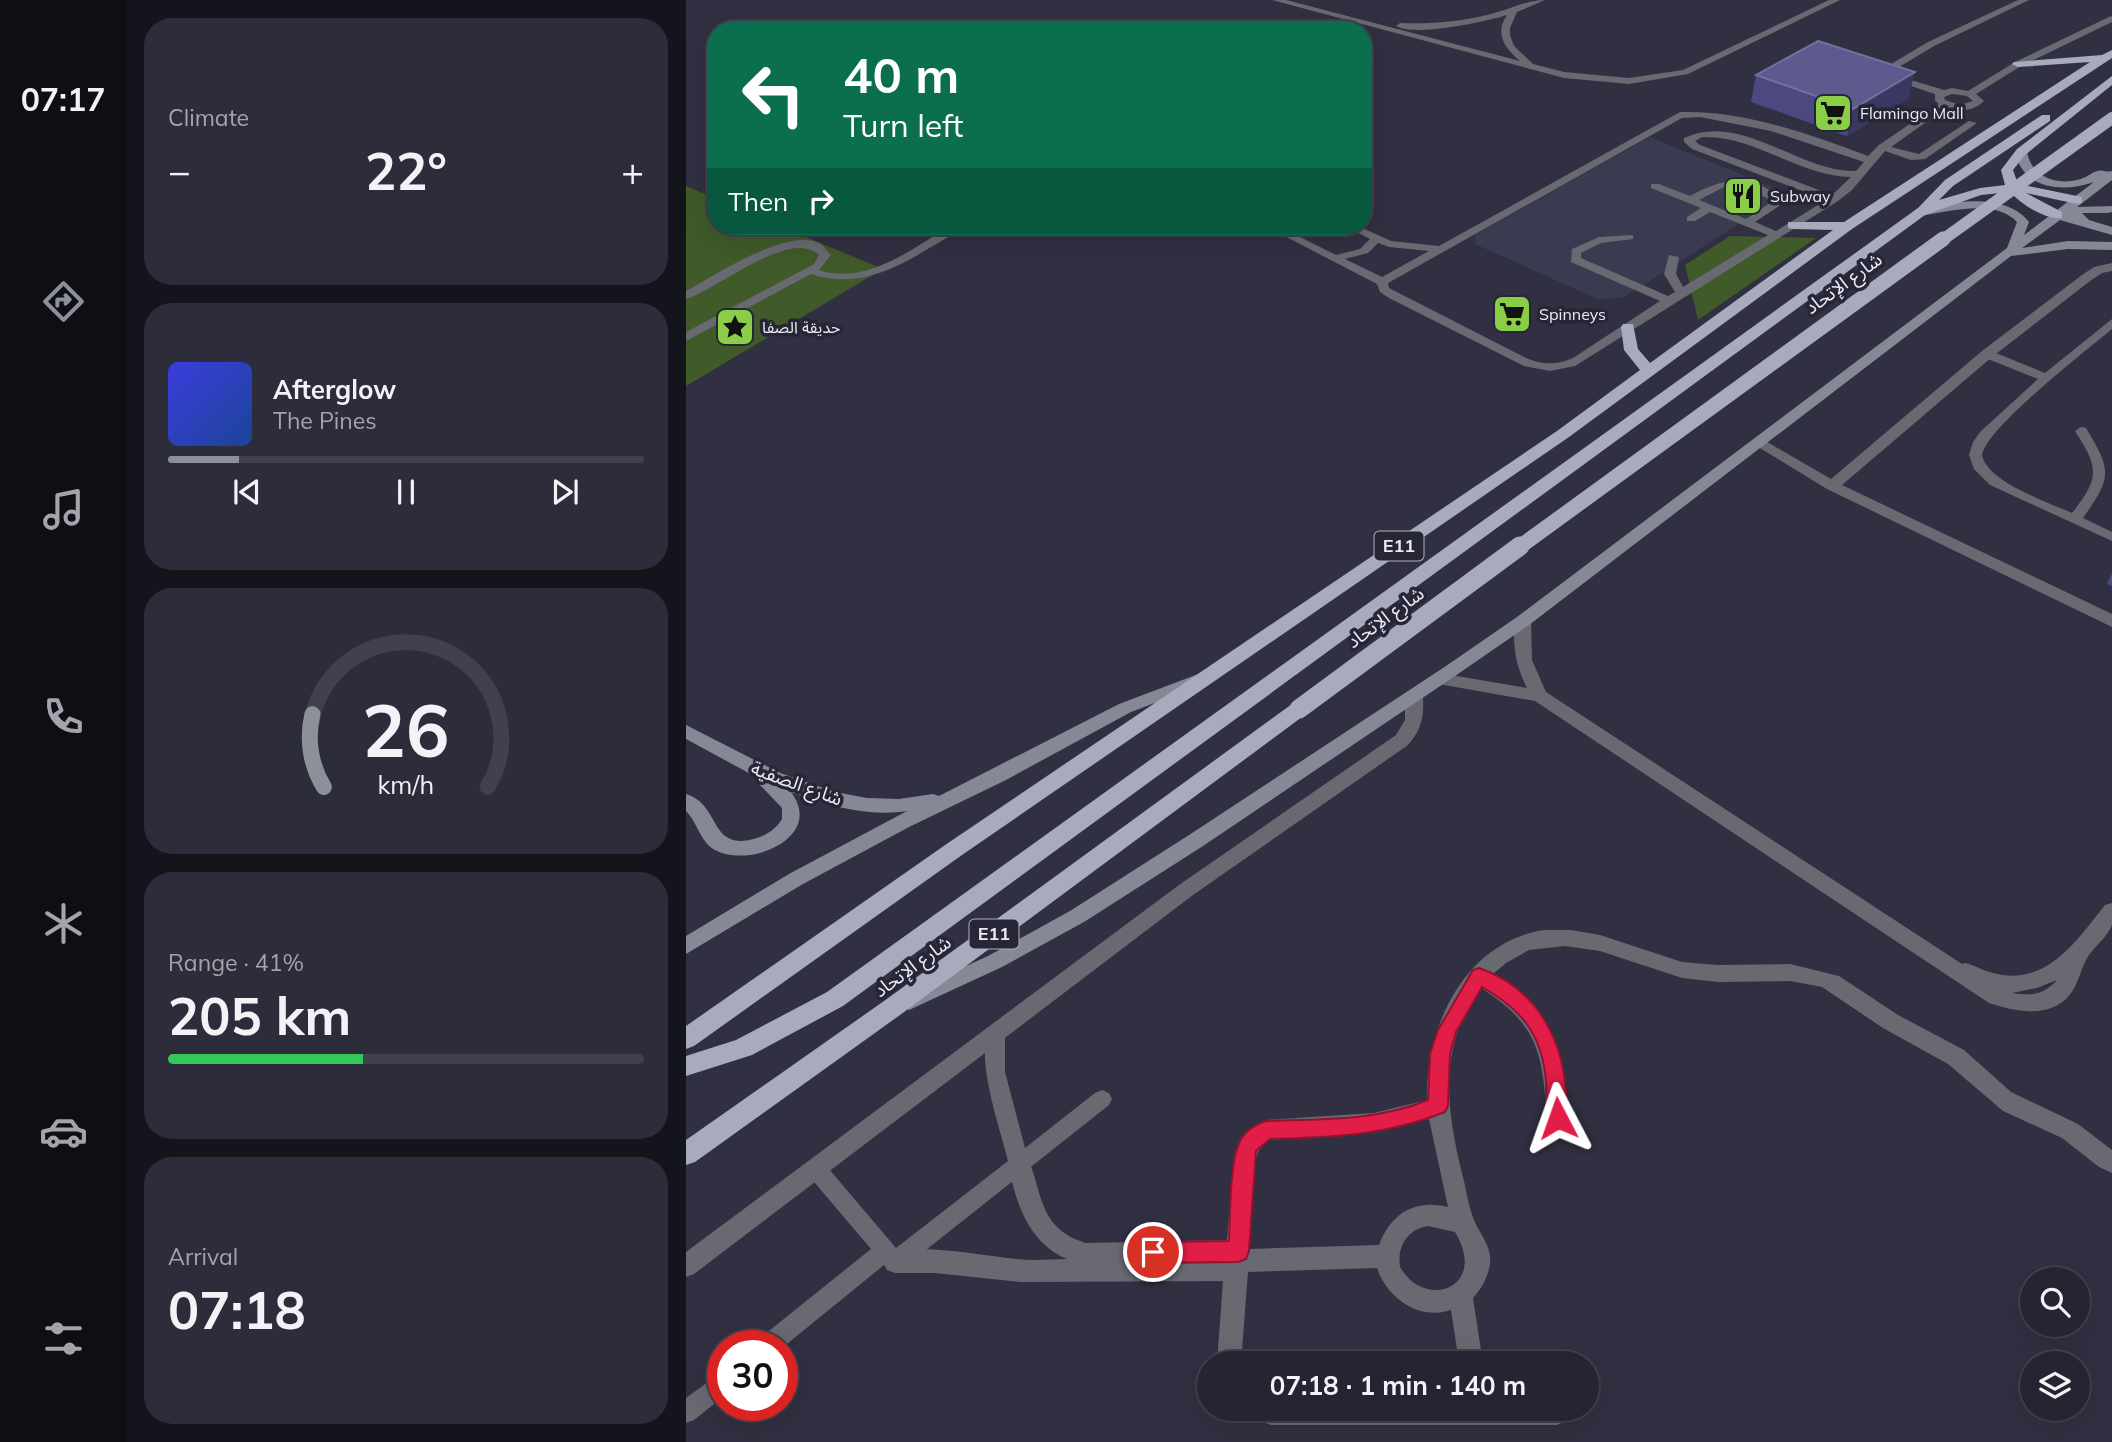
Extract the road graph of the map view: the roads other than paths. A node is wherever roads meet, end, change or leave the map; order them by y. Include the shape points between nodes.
1 (1276, 0) edge
2 (1541, 0) edge
3 (1836, 0) edge
4 (2025, 0) edge
5 (1513, 13) junction
6 (2112, 19) edge
7 (1355, 21) edge
8 (1372, 24) edge
9 (1372, 25) edge
10 (2108, 56) edge
11 (2018, 64) junction
12 (1543, 70) junction
13 (1890, 76) junction
14 (1879, 78) edge
15 (2112, 79) edge
16 (1970, 94) junction
17 (1944, 98) junction
18 (2077, 107) junction
19 (2112, 118) edge
20 (1972, 123) dead end
21 (1677, 130) junction
22 (1882, 147) junction
23 (2021, 152) junction
24 (1869, 160) junction
25 (2112, 164) edge
26 (1860, 174) junction
27 (2112, 174) edge
28 (1655, 186) dead end
29 (2012, 188) junction
30 (1834, 199) junction
31 (2077, 200) junction
32 (1689, 201) junction
33 (1708, 208) junction
34 (2110, 209) edge
35 (1920, 212) junction
36 (2057, 215) junction
37 (1691, 219) dead end
38 (1746, 223) junction
39 (1793, 225) junction
40 (2091, 225) junction
41 (1847, 226) junction
42 (2112, 232) edge
43 (943, 235) edge
44 (1289, 235) edge
45 (1368, 235) edge
46 (1777, 235) junction
47 (1629, 237) dead end
48 (1376, 239) junction
49 (2112, 246) edge
50 (1442, 248) junction
51 (2009, 253) junction
52 (1673, 257) dead end
53 (1336, 258) junction
54 (2112, 267) edge
55 (809, 270) junction
56 (1382, 282) junction
57 (1681, 293) junction
58 (686, 296) edge
59 (1669, 301) junction
60 (2112, 323) edge
61 (1628, 327) junction
62 (686, 337) edge
63 (1987, 354) junction
64 (1650, 372) junction
65 (2046, 378) junction
66 (2081, 430) dead end
67 (1758, 442) junction
68 (1832, 486) junction
69 (2074, 520) junction
70 (2112, 537) edge
71 (1523, 621) junction
72 (2112, 621) edge
73 (1204, 678) junction
74 (1439, 680) junction
75 (1414, 696) junction
76 (1540, 696) junction
77 (1299, 709) joint
78 (686, 731) edge
79 (751, 768) junction
80 (957, 796) junction
81 (686, 801) edge
82 (2112, 911) edge
83 (686, 946) edge
84 (1479, 975) junction
85 (892, 1008) junction
86 (996, 1035) junction
87 (686, 1039) edge
88 (686, 1066) edge
89 (1102, 1099) dead end
90 (1438, 1106) junction
91 (1558, 1118) dead end
92 (686, 1154) edge
93 (1019, 1163) junction
94 (2112, 1163) edge
95 (816, 1169) junction
96 (1463, 1224) junction
97 (1062, 1247) junction
98 (890, 1256) junction
99 (1387, 1256) junction
100 (1238, 1261) junction
101 (686, 1266) edge
102 (1054, 1269) junction
103 (1461, 1294) junction
104 (790, 1330) edge
105 (1230, 1351) edge
106 (1469, 1351) edge
107 (707, 1395) edge
108 (686, 1412) edge

1 - 7 lane
2 - 5 lane
3 - 12 lane via 1674,75 1613,81
4 - 13 lane via 1902,61 1889,69
5 - 8 lane via 1446,25
5 - 12 lane via 1504,27 1506,42 1519,57
6 - 11 lane
9 - 12 lane
10 - 11 highway
10 - 41 highway, E11
11 - 16 lane
13 - 14 lane
13 - 17 lane
15 - 18 highway
16 - 17 lane via 1958,91
16 - 17 lane via 1979,102 1975,106 1964,108
17 - 22 lane
18 - 23 highway
18 - 35 highway via 2049,116 1984,158 1940,190
19 - 77 highway, شارع الإتحاد / E11, bridge
20 - 22 lane via 1921,157
21 - 24 lane via 1680,116 1710,115
21 - 26 lane via 1723,134 1823,170
21 - 30 lane via 1691,145
21 - 50 lane
22 - 24 lane
23 - 25 main road via 2032,175 2060,184 2088,181
23 - 29 highway via 2007,170
24 - 26 lane
26 - 30 lane
27 - 31 main road
28 - 32 lane
29 - 31 highway
29 - 35 highway via 1980,190
29 - 36 highway
30 - 39 lane
31 - 34 main road
31 - 36 main road
32 - 33 lane
32 - 38 lane via 1731,181 1774,198 1775,205
33 - 37 lane
33 - 38 lane
34 - 40 main road via 2077,211 2079,218
35 - 51 main road via 1983,205 2011,211 2023,222
35 - 88 highway via 835,999 754,1043 709,1062
36 - 40 main road
36 - 51 main road
38 - 46 lane
39 - 41 highway
39 - 46 lane
40 - 42 main road
41 - 64 highway, E11
43 - 55 lane via 873,271 836,277
44 - 53 lane
45 - 48 lane
46 - 57 lane
47 - 59 lane via 1591,243 1576,251 1575,260
48 - 50 lane via 1402,247
48 - 53 lane via 1364,251
49 - 51 main road via 2068,245
50 - 56 lane
51 - 67 main road
52 - 57 lane via 1670,274
53 - 56 lane
54 - 63 street via 2086,278
55 - 58 lane via 824,260 822,250 807,244 785,246
55 - 62 lane
56 - 61 lane via 1393,296 1540,367 1569,365
57 - 59 lane
59 - 61 lane
60 - 65 lane
61 - 64 highway via 1631,350
63 - 65 lane
63 - 68 street
64 - 73 highway, E11
65 - 69 lane via 1976,445 1974,457 1995,482
66 - 69 lane via 2104,464 2105,477
67 - 68 street
67 - 71 main road
68 - 72 street
69 - 70 lane
71 - 74 main road
71 - 76 street via 1522,658
73 - 80 main road via 1125,708
73 - 87 highway, E11
74 - 75 main road
74 - 76 street
75 - 85 main road via 1062,927 1000,961
75 - 86 street via 1416,717 1402,740 1186,890
76 - 82 street via 1991,996 2016,1003 2041,1002 2060,992 2078,956
77 - 85 highway, شارع الإتحاد / E11
78 - 79 main road, شارع الصفية
79 - 80 main road, شارع الصفية via 811,793 865,805 924,803
79 - 81 main road via 791,807 790,822 771,841 752,848 724,847
80 - 83 main road via 831,859
84 - 90 street via 1447,1030 1440,1054
84 - 91 street via 1531,1012 1547,1040 1556,1078
84 - 94 street via 1520,944 1570,938 1597,941 1679,970 1704,974 1824,978 1954,1056 2004,1100 2069,1131
85 - 92 highway, شارع الإتحاد / E11
86 - 93 lane via 995,1072
86 - 95 street
89 - 93 lane
90 - 96 street
90 - 100 street via 1385,1123 1266,1130 1254,1137 1244,1161
93 - 97 street via 1036,1218
93 - 98 lane
95 - 98 lane
95 - 101 street
96 - 99 street via 1444,1215 1424,1214 1405,1222 1392,1237
96 - 103 street via 1474,1237 1479,1268 1473,1283
97 - 100 street via 1086,1254
97 - 102 street
98 - 102 street via 1021,1271
98 - 104 lane
99 - 100 street
99 - 103 street via 1391,1276 1403,1291 1421,1301 1442,1302
100 - 102 street
100 - 105 street
103 - 106 street
107 - 108 lane

